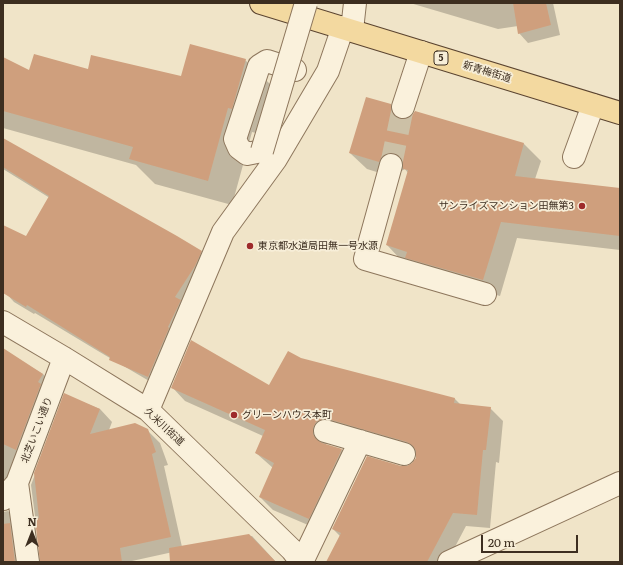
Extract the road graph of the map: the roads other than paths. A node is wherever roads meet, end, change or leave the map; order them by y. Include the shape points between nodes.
1 (261, 3) edge
2 (306, 3) edge
3 (355, 3) edge
4 (347, 29) junction
5 (421, 52) junction
6 (296, 70) dead end
7 (593, 105) junction
8 (403, 107) tunnel mouth
9 (620, 113) edge
10 (574, 157) dead end
11 (391, 165) tunnel mouth
12 (485, 294) dead end
13 (3, 322) edge
14 (64, 358) junction
15 (148, 410) junction
16 (325, 431) dead end
17 (360, 441) junction
18 (404, 454) dead end
19 (620, 483) edge
20 (10, 491) edge
21 (28, 562) edge
22 (302, 562) edge
23 (449, 562) edge

1 - 4 main road, 新青梅街道 / 5
2 - 6 street, bridge via 262,151 247,154 239,148 236,138 259,66 267,61
3 - 4 street
4 - 5 main road, 新青梅街道 / 5
4 - 15 street via 328,71 276,159 223,232
5 - 7 main road, 新青梅街道 / 5
5 - 8 street
7 - 9 main road, 新青梅街道 / 5
7 - 10 street
11 - 12 street via 365,259
13 - 14 street, 久米川街道
14 - 15 street, 久米川街道
14 - 20 street, 北芝いこい通り
15 - 22 street, 久米川街道
16 - 17 street
17 - 18 street
17 - 22 street
19 - 23 street
20 - 21 street

